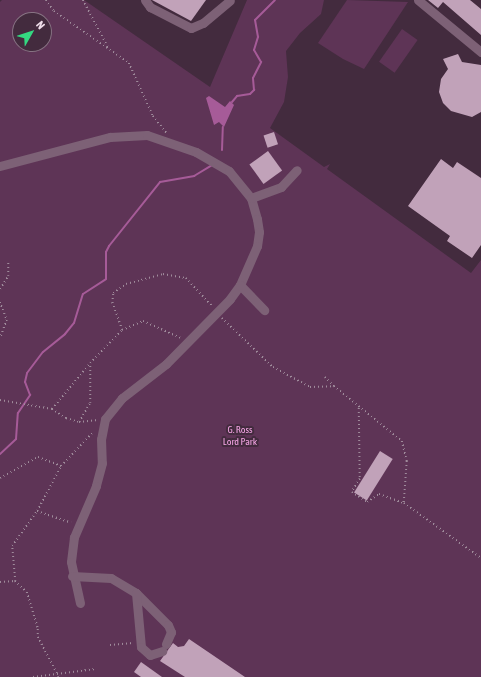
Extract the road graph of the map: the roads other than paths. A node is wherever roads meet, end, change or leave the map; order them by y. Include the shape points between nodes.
1 (145, 0) edge
2 (230, 0) edge
3 (418, 0) edge
4 (481, 52) edge
5 (0, 166) edge
6 (297, 170) dead end
7 (250, 198) junction
8 (240, 285) junction
9 (264, 310) dead end
10 (72, 576) junction
11 (136, 593) junction
12 (80, 603) dead end

1 - 2 lane via 150,7 191,28 203,23
3 - 4 lane
5 - 7 lane via 110,137 146,135 174,141 225,167 238,179
6 - 7 lane via 281,187
7 - 8 lane via 260,232 257,246
8 - 9 lane
8 - 10 lane via 218,313 166,364 122,398 106,419 101,438 102,463 96,486 78,526 71,562
10 - 11 lane via 111,578
10 - 12 lane
11 - 11 lane via 168,625 171,632 164,647 150,655 144,652 141,644

